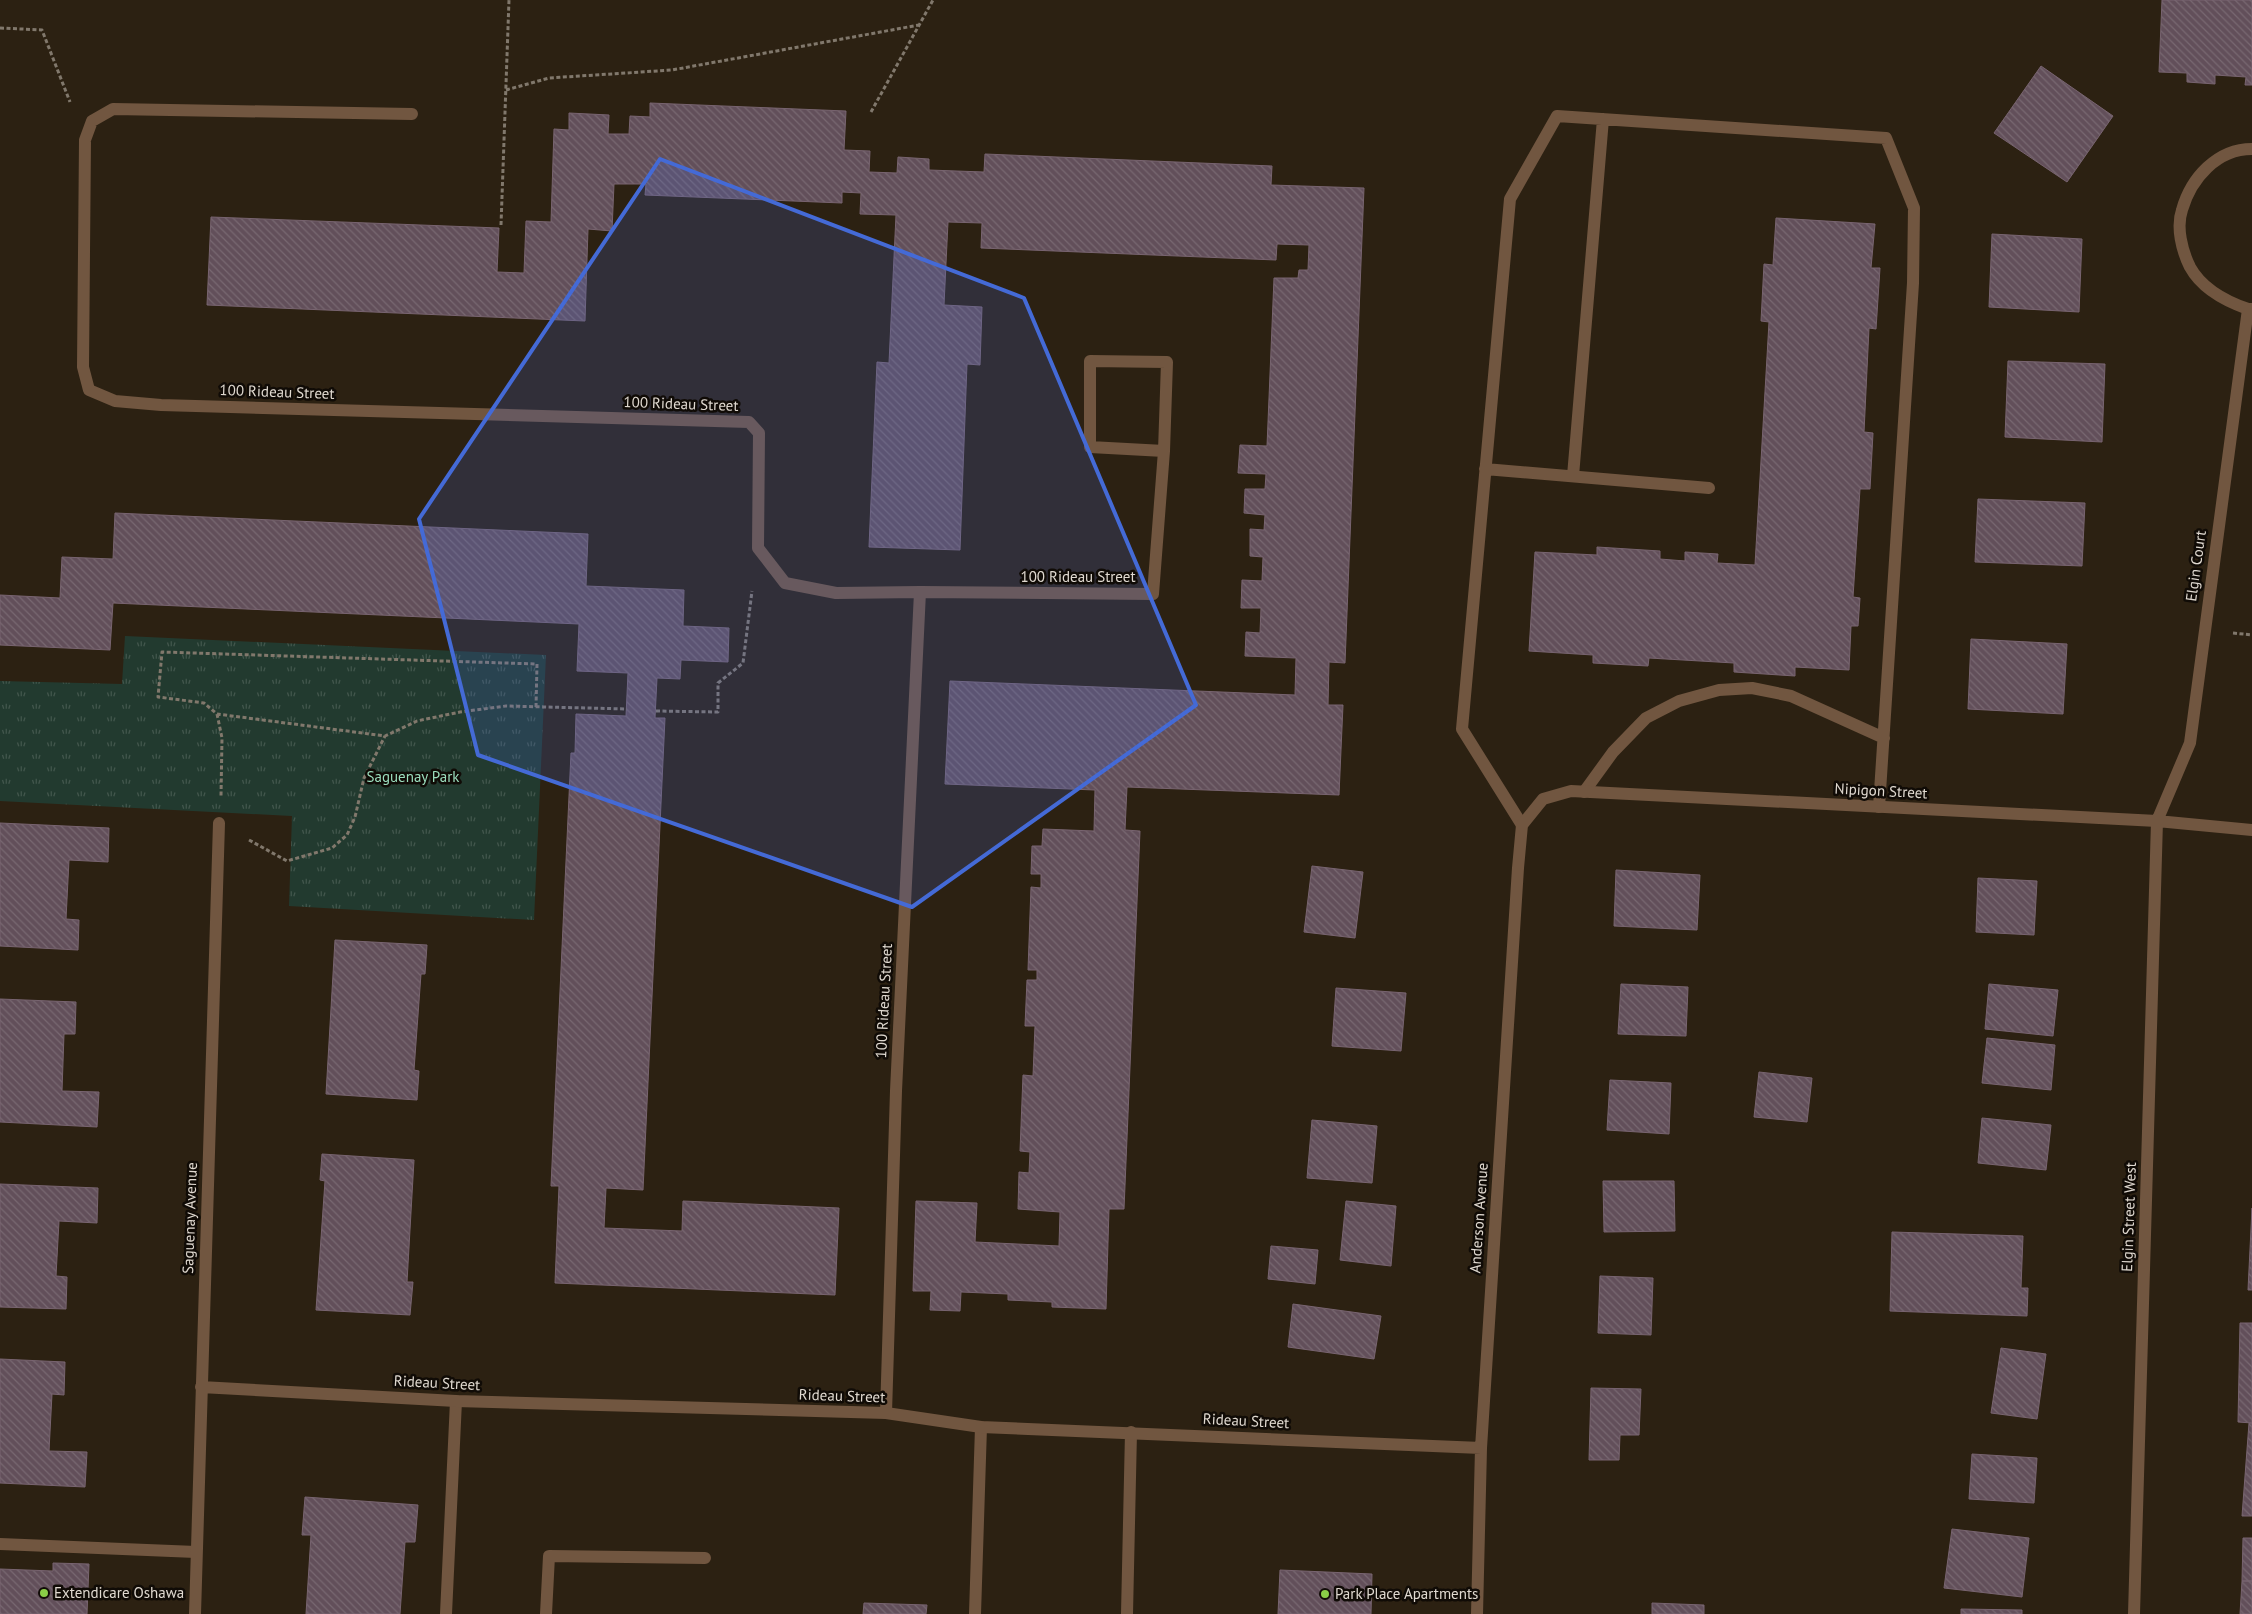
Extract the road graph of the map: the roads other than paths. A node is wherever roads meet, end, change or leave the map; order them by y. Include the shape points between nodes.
1 (412, 114) dead end
2 (1603, 119) junction
3 (2252, 149) edge
4 (2250, 309) edge
5 (1164, 451) junction
6 (1486, 469) junction
7 (1573, 476) junction
8 (1709, 488) dead end
9 (920, 592) junction
10 (1884, 738) junction
11 (1584, 792) junction
12 (1879, 807) junction
13 (2157, 821) junction
14 (219, 823) road end
15 (1522, 825) junction
16 (2252, 830) edge
17 (201, 1387) junction
18 (456, 1401) junction
19 (886, 1413) junction
20 (981, 1427) junction
21 (1131, 1432) junction
22 (1481, 1448) junction
23 (0, 1544) edge
24 (196, 1552) junction
25 (705, 1558) dead end
26 (195, 1614) edge
27 (446, 1614) edge
28 (546, 1614) edge
29 (975, 1614) edge
30 (1127, 1614) edge
31 (1477, 1614) edge
32 (2134, 1614) edge

1 - 9 street, 100 Rideau Street via 113,109 92,122 85,140 84,367 89,390 115,401 161,405 749,422 759,433 758,548 785,583 836,593
2 - 6 street via 1557,116 1510,199
2 - 7 street
2 - 10 street via 1886,138 1914,208 1913,283
3 - 4 street, Elgin Court via 2240,149 2215,160 2199,174 2181,211 2181,241 2190,267 2202,283 2223,300
4 - 13 street, Elgin Court via 2190,743
5 - 5 street, 100 Rideau Street via 1168,362 1090,361 1090,447
5 - 9 street, 100 Rideau Street via 1153,594
6 - 7 street
6 - 15 street via 1462,729
7 - 8 street
9 - 19 street, 100 Rideau Street via 896,1081
10 - 11 street via 1791,696 1752,688 1720,690 1679,701 1646,718 1613,752
10 - 12 street
11 - 12 street, Nipigon Street
11 - 15 street, Nipigon Street via 1571,791 1543,799
12 - 13 street, Nipigon Street
13 - 16 street, Nipigon Street
13 - 32 street, Elgin Street West
14 - 17 street, Saguenay Avenue
15 - 22 street, Anderson Avenue
17 - 18 street, Rideau Street
17 - 24 street, Saguenay Avenue
18 - 19 street, Rideau Street
18 - 27 street
19 - 20 street, Rideau Street
20 - 21 street, Rideau Street
20 - 29 street
21 - 22 street, Rideau Street
21 - 30 street
22 - 31 street, Anderson Avenue
23 - 24 street
24 - 26 street, Saguenay Avenue
25 - 28 street via 548,1556

